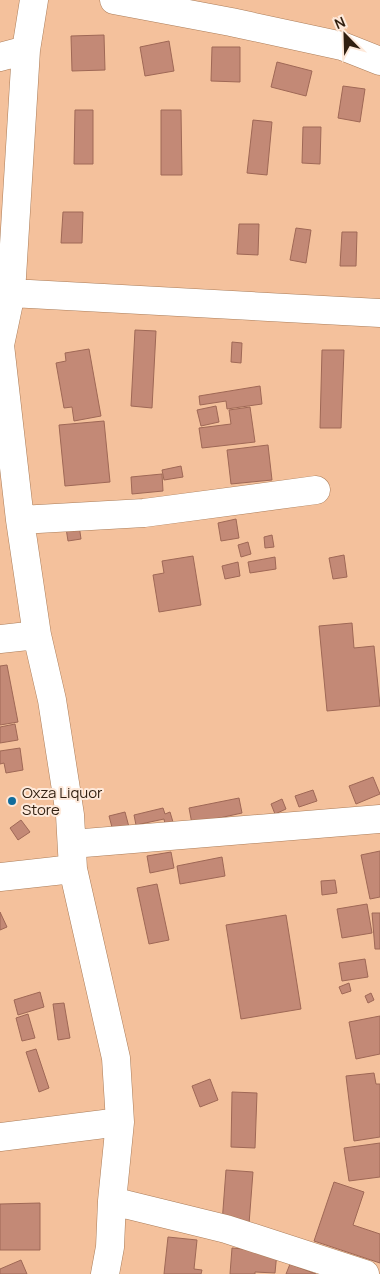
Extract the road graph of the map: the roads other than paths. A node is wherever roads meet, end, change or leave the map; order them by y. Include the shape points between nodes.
1 (34, 0) edge
2 (114, 0) edge
3 (13, 54) edge
4 (380, 61) edge
5 (11, 293) junction
6 (380, 313) edge
7 (0, 345) edge
8 (316, 490) dead end
9 (20, 520) junction
10 (37, 635) junction
11 (0, 639) edge
12 (380, 819) edge
13 (73, 857) junction
14 (0, 877) edge
15 (120, 1122) junction
16 (0, 1137) edge
17 (112, 1202) junction
18 (105, 1274) edge
19 (365, 1274) edge

1 - 3 street
2 - 4 street via 342,46
3 - 5 street
5 - 6 street
5 - 7 street
7 - 9 street
8 - 9 street via 144,513
9 - 10 street
10 - 11 street
10 - 13 street via 52,700 70,815
12 - 13 street
13 - 14 street
13 - 15 street via 116,1058
15 - 16 street
15 - 17 street
17 - 18 street
17 - 19 street via 226,1229

